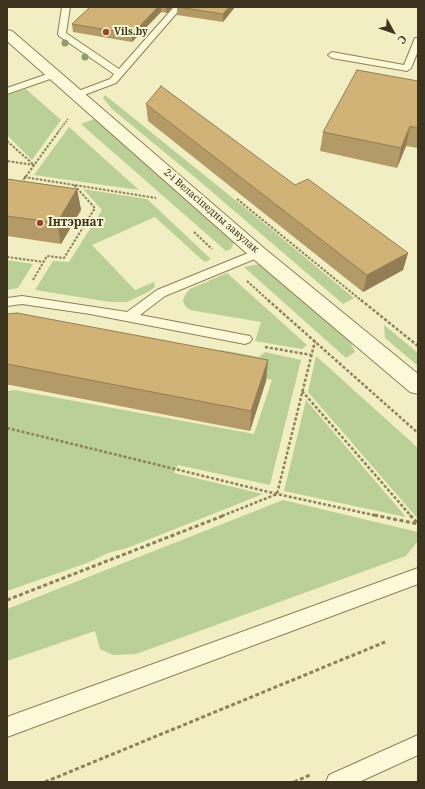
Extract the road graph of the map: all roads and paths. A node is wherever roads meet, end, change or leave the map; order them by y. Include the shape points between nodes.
1 (66, 7) edge
2 (178, 7) edge
3 (7, 34) edge
4 (418, 40) edge
5 (332, 55) dead end
6 (119, 73) junction
7 (53, 75) junction
8 (7, 91) edge
9 (76, 95) junction
10 (68, 119) dead end
11 (7, 141) edge
12 (7, 161) edge
13 (34, 165) junction
14 (24, 177) junction
15 (74, 184) junction
16 (18, 189) edge
17 (157, 198) dead end
18 (258, 253) junction
19 (7, 256) edge
20 (44, 262) junction
21 (22, 300) junction
22 (7, 302) edge
23 (129, 317) junction
24 (245, 339) dead end
25 (315, 341) dead end
26 (418, 386) edge
27 (302, 391) junction
28 (7, 428) edge
29 (276, 494) junction
30 (418, 524) edge
31 (418, 576) edge
32 (7, 600) edge
33 (385, 642) dead end
34 (7, 727) edge
35 (418, 745) edge
36 (45, 782) edge
37 (336, 782) edge

1 - 6 lane via 62,34
2 - 6 lane
3 - 7 street, 2-і Веласіпедны завулак
4 - 5 lane via 406,68
6 - 9 lane via 112,82
7 - 8 lane
7 - 9 street, 2-і Веласіпедны завулак
9 - 18 street, 2-і Веласіпедны завулак
10 - 13 path
11 - 13 path
12 - 13 path
13 - 14 path
14 - 15 path
14 - 16 path
15 - 17 path
15 - 20 path via 95,208 64,258 48,256
18 - 23 lane via 161,293
18 - 26 street, 2-і Веласіпедны завулак
19 - 20 path
20 - 21 path
21 - 22 lane
21 - 23 lane
23 - 24 lane
25 - 27 path
27 - 29 path
27 - 30 path
28 - 29 path
29 - 30 path
29 - 32 path
31 - 34 lane
33 - 36 path
35 - 37 lane

